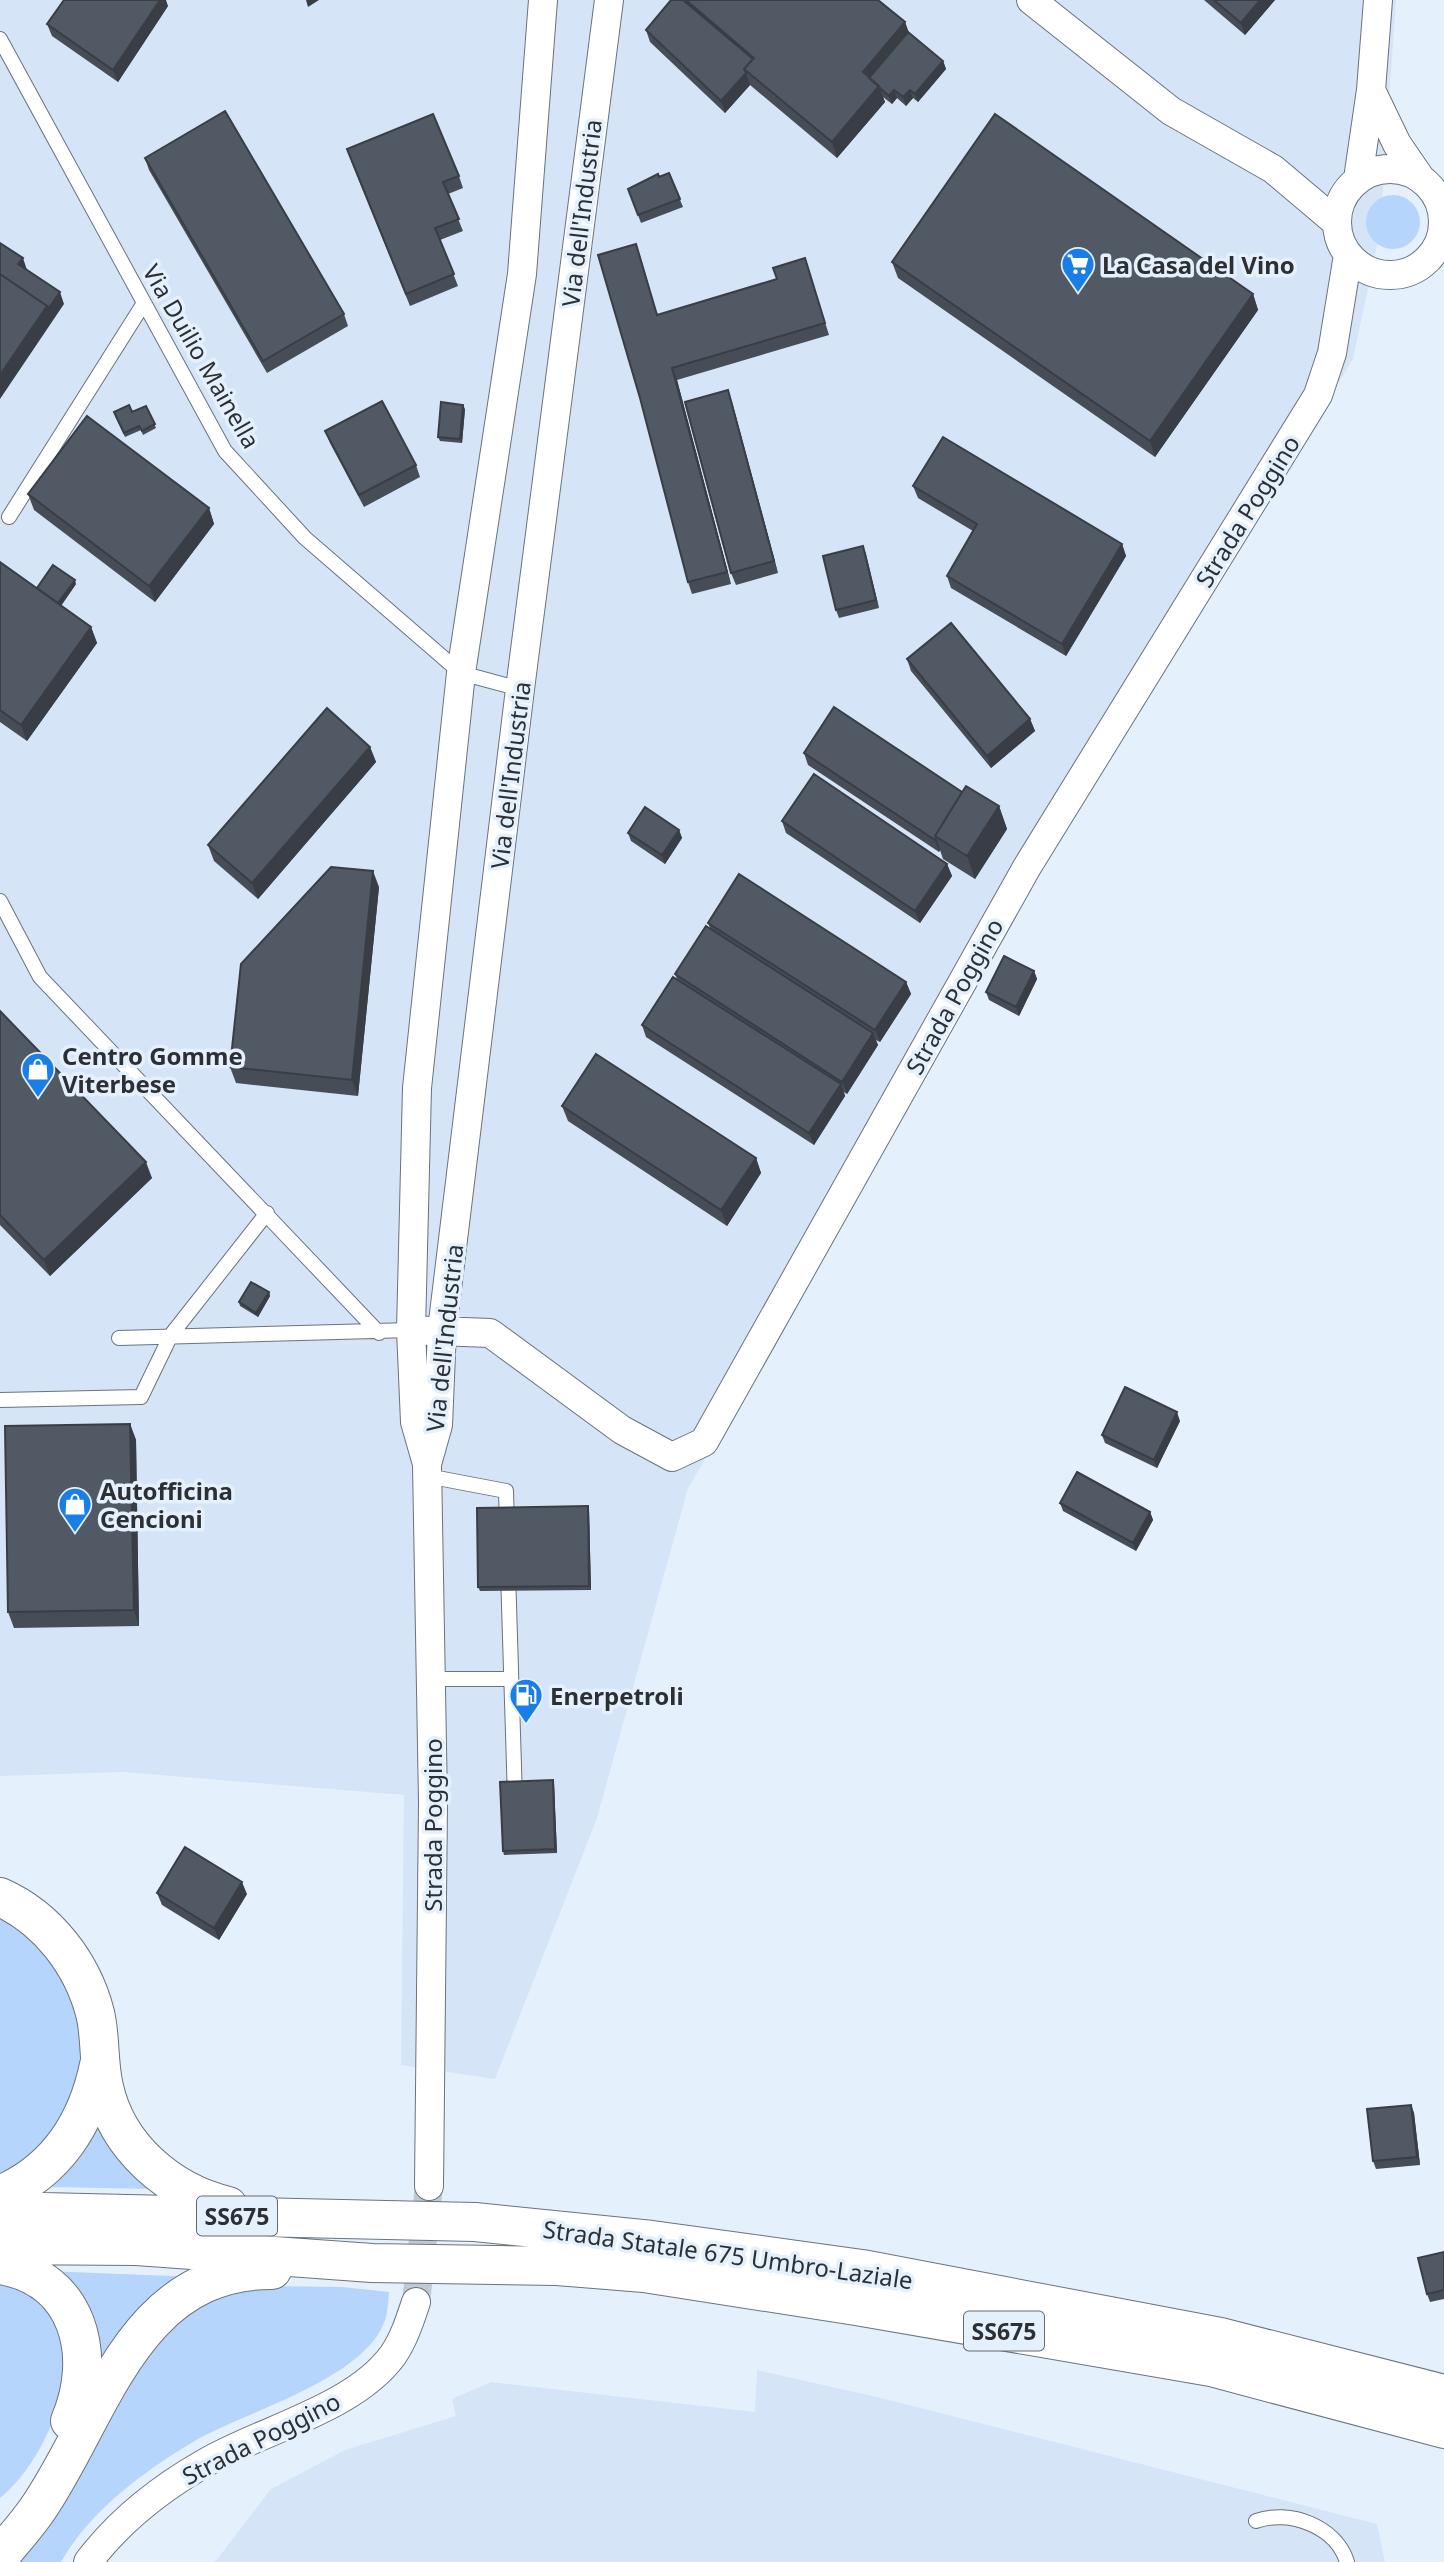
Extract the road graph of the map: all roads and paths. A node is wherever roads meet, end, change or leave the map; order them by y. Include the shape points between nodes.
1 (543, 0) edge
2 (609, 0) edge
3 (1031, 0) edge
4 (1378, 0) edge
5 (0, 39) edge
6 (1371, 90) junction
7 (1273, 169) junction
8 (1422, 179) junction
9 (1353, 185) junction
10 (1443, 209) edge
11 (1337, 223) junction
12 (1348, 255) junction
13 (1436, 258) edge
14 (144, 303) junction
15 (9, 517) dead end
16 (461, 673) junction
17 (520, 689) junction
18 (0, 901) edge
19 (267, 1213) junction
20 (411, 1330) junction
21 (442, 1330) junction
22 (379, 1333) junction
23 (172, 1335) junction
24 (119, 1338) dead end
25 (0, 1400) edge
26 (427, 1470) junction
27 (431, 1679) junction
28 (511, 1679) junction
29 (516, 1815) edge
30 (0, 1897) edge
31 (99, 2065) junction
32 (429, 2186) tunnel mouth
33 (0, 2195) edge
34 (0, 2211) edge
35 (475, 2222) junction
36 (0, 2245) edge
37 (372, 2263) junction
38 (0, 2265) edge
39 (416, 2302) tunnel mouth
40 (1444, 2394) edge
41 (1444, 2429) edge
42 (0, 2520) edge
43 (1256, 2521) dead end
44 (0, 2556) edge
45 (88, 2562) edge
46 (1348, 2562) edge

1 - 16 street, Via dell'Industria via 522,274
2 - 17 street, Via dell'Industria
3 - 7 street via 1171,111
4 - 6 street
5 - 14 lane, Via Duilio Mainella
6 - 8 street via 1397,144
6 - 9 street
7 - 9 street
7 - 11 street
8 - 9 street via 1390,169 1374,172
8 - 10 street
9 - 11 street via 1339,206
10 - 13 street
11 - 12 street
12 - 13 street via 1379,274 1397,275
12 - 21 street, Strada Poggino via 1332,353 1318,395 1027,866 704,1442 672,1457 622,1430 491,1333
14 - 15 lane
14 - 16 lane, Via Duilio Mainella via 225,451 305,538
16 - 17 lane
16 - 20 street, Via dell'Industria via 417,1088
17 - 21 street, Via dell'Industria
18 - 19 lane via 40,977
19 - 22 lane
19 - 23 lane
20 - 21 street, Strada Poggino
20 - 22 lane
20 - 26 street, Via dell'Industria via 415,1422
21 - 26 street, Via dell'Industria via 438,1425
22 - 23 lane
23 - 24 lane
23 - 25 lane via 141,1397
26 - 27 street, Strada Poggino
26 - 28 lane via 506,1491
27 - 28 lane
27 - 32 street, Strada Poggino
28 - 29 lane
30 - 31 highway via 46,1929 76,1967 95,2014
31 - 33 highway via 88,2108 65,2146 32,2178
31 - 35 highway via 113,2114 125,2136 159,2173 202,2198 250,2209
34 - 35 highway, Strada Statale 675 Umbro-Laziale / SS675
35 - 40 highway, Strada Statale 675 Umbro-Laziale / SS675 via 564,2229 876,2271 1220,2337
36 - 37 highway, Strada Statale 675 Umbro-Laziale / SS675 via 137,2246
37 - 41 highway, Strada Statale 675 Umbro-Laziale / SS675 via 557,2266 644,2273 1211,2367
37 - 44 highway via 240,2273 170,2305 135,2339 38,2509
38 - 42 highway via 29,2273 59,2297 80,2333 85,2367 77,2404 58,2444
39 - 45 street, Strada Poggino via 392,2356 364,2384 207,2462 158,2493
43 - 46 lane via 1274,2514 1311,2524 1335,2542

